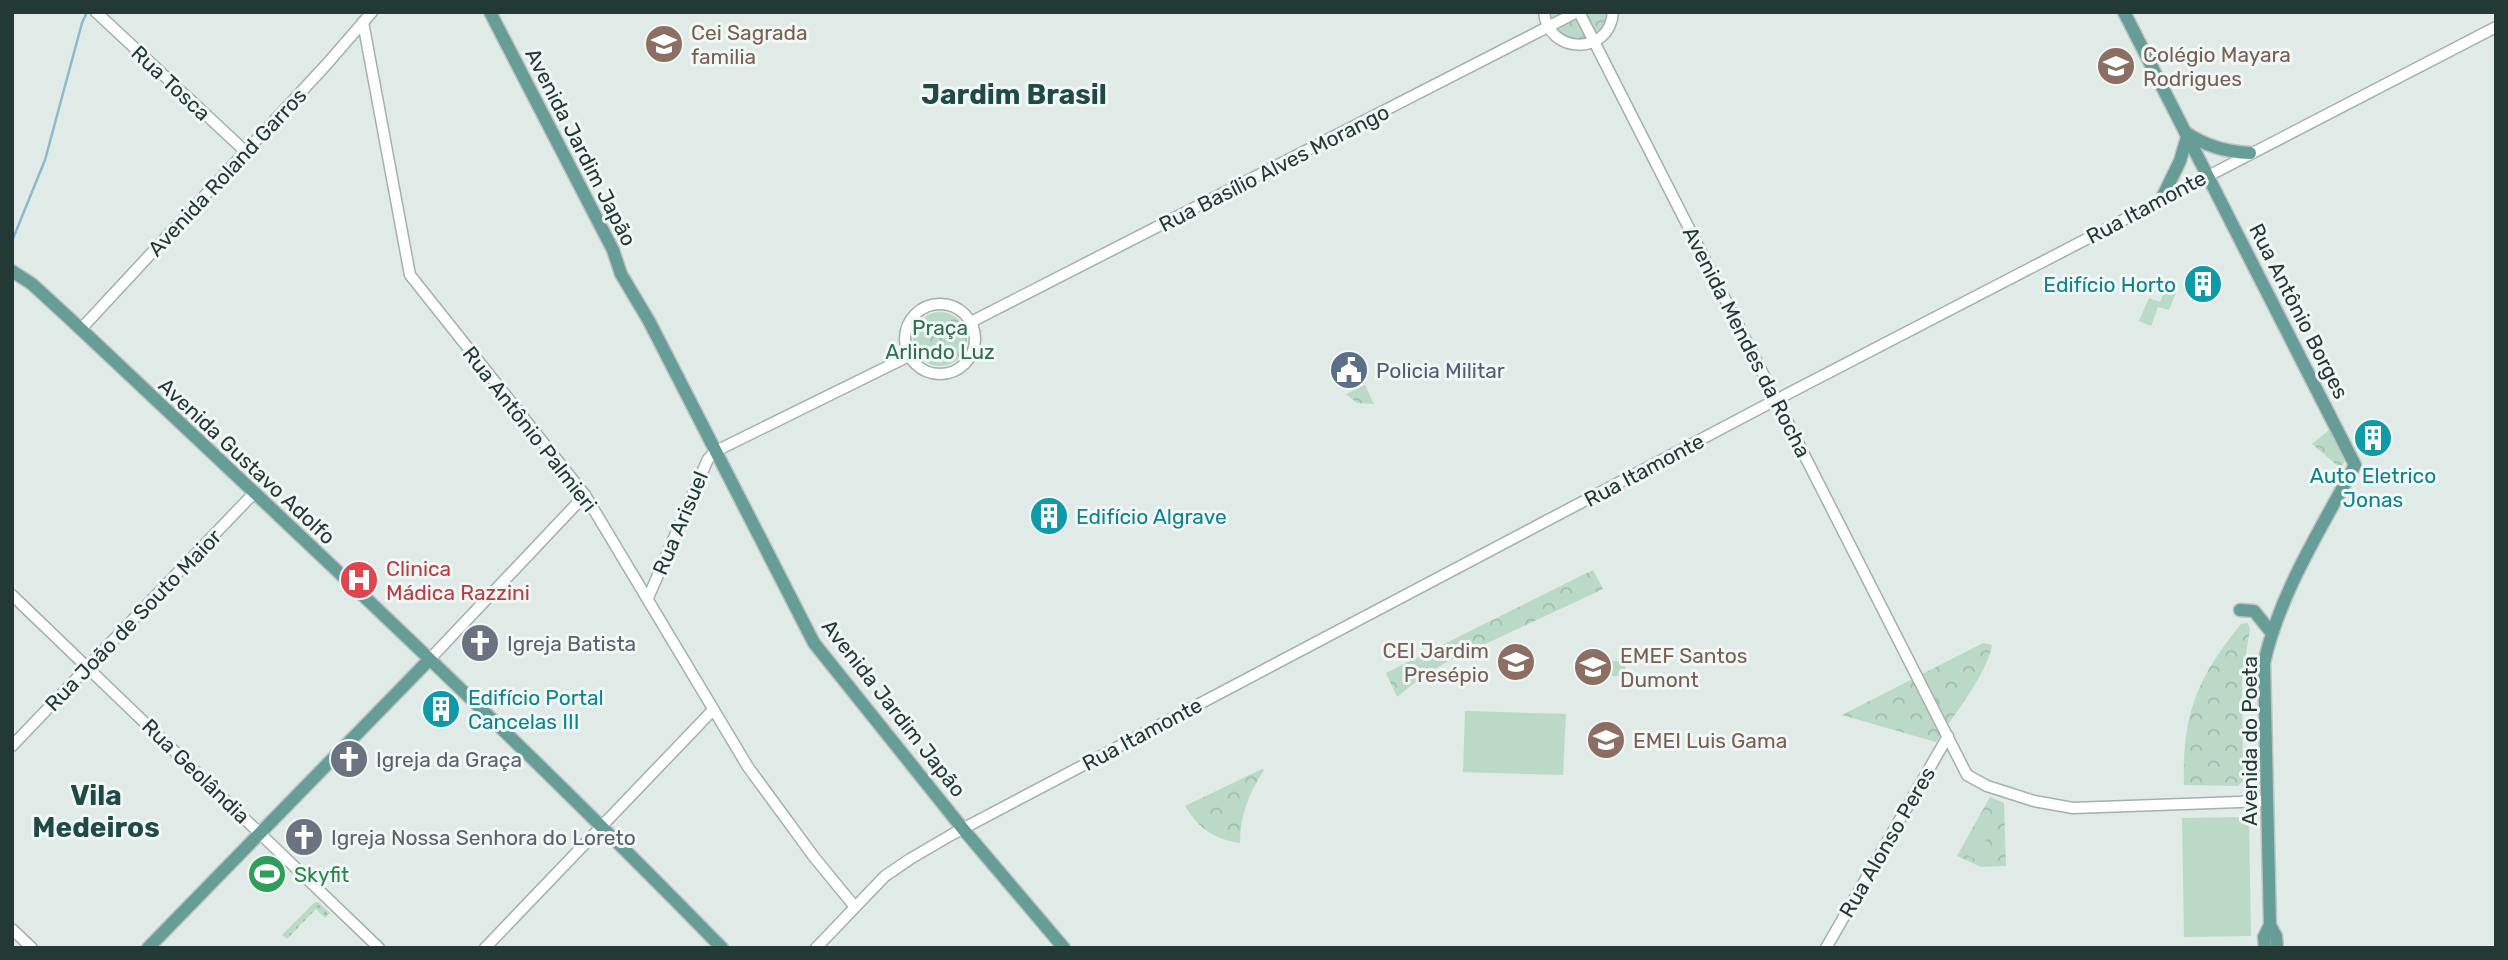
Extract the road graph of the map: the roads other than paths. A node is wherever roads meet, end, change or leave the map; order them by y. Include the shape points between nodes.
1 (372, 12) edge
2 (490, 12) edge
3 (1544, 12) edge
4 (1578, 12) edge
5 (1613, 12) edge
6 (2124, 12) edge
7 (97, 13) edge
8 (363, 22) junction
9 (1547, 27) junction
10 (2496, 27) edge
11 (1594, 42) junction
12 (2185, 134) junction
13 (246, 152) junction
14 (2250, 153) junction
15 (2207, 175) junction
16 (2161, 200) junction
17 (12, 271) edge
18 (971, 322) junction
19 (80, 329) junction
20 (909, 356) junction
21 (1776, 400) junction
22 (716, 451) junction
23 (2355, 465) joint
24 (254, 493) junction
25 (585, 495) junction
26 (12, 595) edge
27 (648, 598) junction
28 (2239, 610) dead end
29 (2271, 632) junction
30 (429, 660) junction
31 (88, 668) junction
32 (713, 710) junction
33 (1948, 736) junction
34 (12, 746) edge
35 (2267, 801) junction
36 (602, 827) junction
37 (963, 829) junction
38 (260, 834) junction
39 (855, 907) junction
40 (2270, 925) junction
41 (12, 929) edge
42 (32, 948) edge
43 (148, 948) edge
44 (379, 948) edge
45 (485, 948) edge
46 (722, 948) edge
47 (816, 948) edge
48 (1064, 948) edge
49 (1826, 948) edge
50 (2265, 948) edge
51 (2277, 948) edge

1 - 8 street, Avenida Roland Garros
2 - 22 main road, Avenida Jardim Japão
3 - 9 street
4 - 9 street, Rua Basílio Alves Morango
4 - 11 street, Avenida Mendes da Rocha
5 - 11 street via 1609,27
6 - 12 main road, Rua Antônio Borges
7 - 13 street, Rua Tosca
8 - 13 street, Avenida Roland Garros
8 - 25 street, Rua Antônio Palmieri via 410,275
9 - 11 street via 1573,46
9 - 18 street, Rua Basílio Alves Morango
10 - 14 street, Rua Itamonte
11 - 21 street, Avenida Mendes da Rocha
12 - 14 main road via 2211,146
12 - 15 main road, Rua Antônio Borges
12 - 16 main road via 2180,162
13 - 19 street, Avenida Roland Garros
14 - 15 street, Rua Itamonte
15 - 16 street, Rua Itamonte
15 - 23 main road, Rua Antônio Borges
16 - 21 street, Rua Itamonte
17 - 19 main road, Avenida Gustavo Adolfo
18 - 20 street via 946,305 925,308 907,328
18 - 20 street via 975,332 972,355 956,370 928,372
19 - 24 main road, Avenida Gustavo Adolfo
20 - 22 street
21 - 33 street, Avenida Mendes da Rocha
21 - 37 street, Rua Itamonte
22 - 27 street, Rua Arisuel via 708,459
22 - 37 main road, Avenida Jardim Japão via 814,643
23 - 29 main road, Avenida do Poeta
24 - 30 main road, Avenida Gustavo Adolfo
24 - 31 street, Rua João de Souto Maior
25 - 27 street, Rua Antônio Palmieri
25 - 30 street
26 - 31 street, Rua Geolândia
27 - 32 street, Rua Antônio Palmieri
28 - 29 main road via 2254,611
29 - 35 main road, Avenida do Poeta via 2264,663
30 - 36 main road, Avenida Gustavo Adolfo
30 - 38 main road
31 - 34 street, Rua João de Souto Maior
31 - 38 street, Rua Geolândia
32 - 36 street
32 - 39 street, Rua Antônio Palmieri via 755,778
33 - 35 street, Avenida Mendes da Rocha via 1967,775 1987,786 2061,807
33 - 49 street, Rua Alonso Peres
35 - 40 main road, Avenida do Poeta
36 - 45 street
36 - 46 main road, Avenida Gustavo Adolfo
37 - 39 street, Rua Itamonte via 895,869
37 - 48 main road, Avenida Jardim Japão
38 - 43 main road
38 - 44 street, Rua Geolândia
39 - 47 street, Rua Itamonte
40 - 50 main road, Avenida do Poeta
40 - 51 main road, Avenida do Poeta
41 - 42 street

